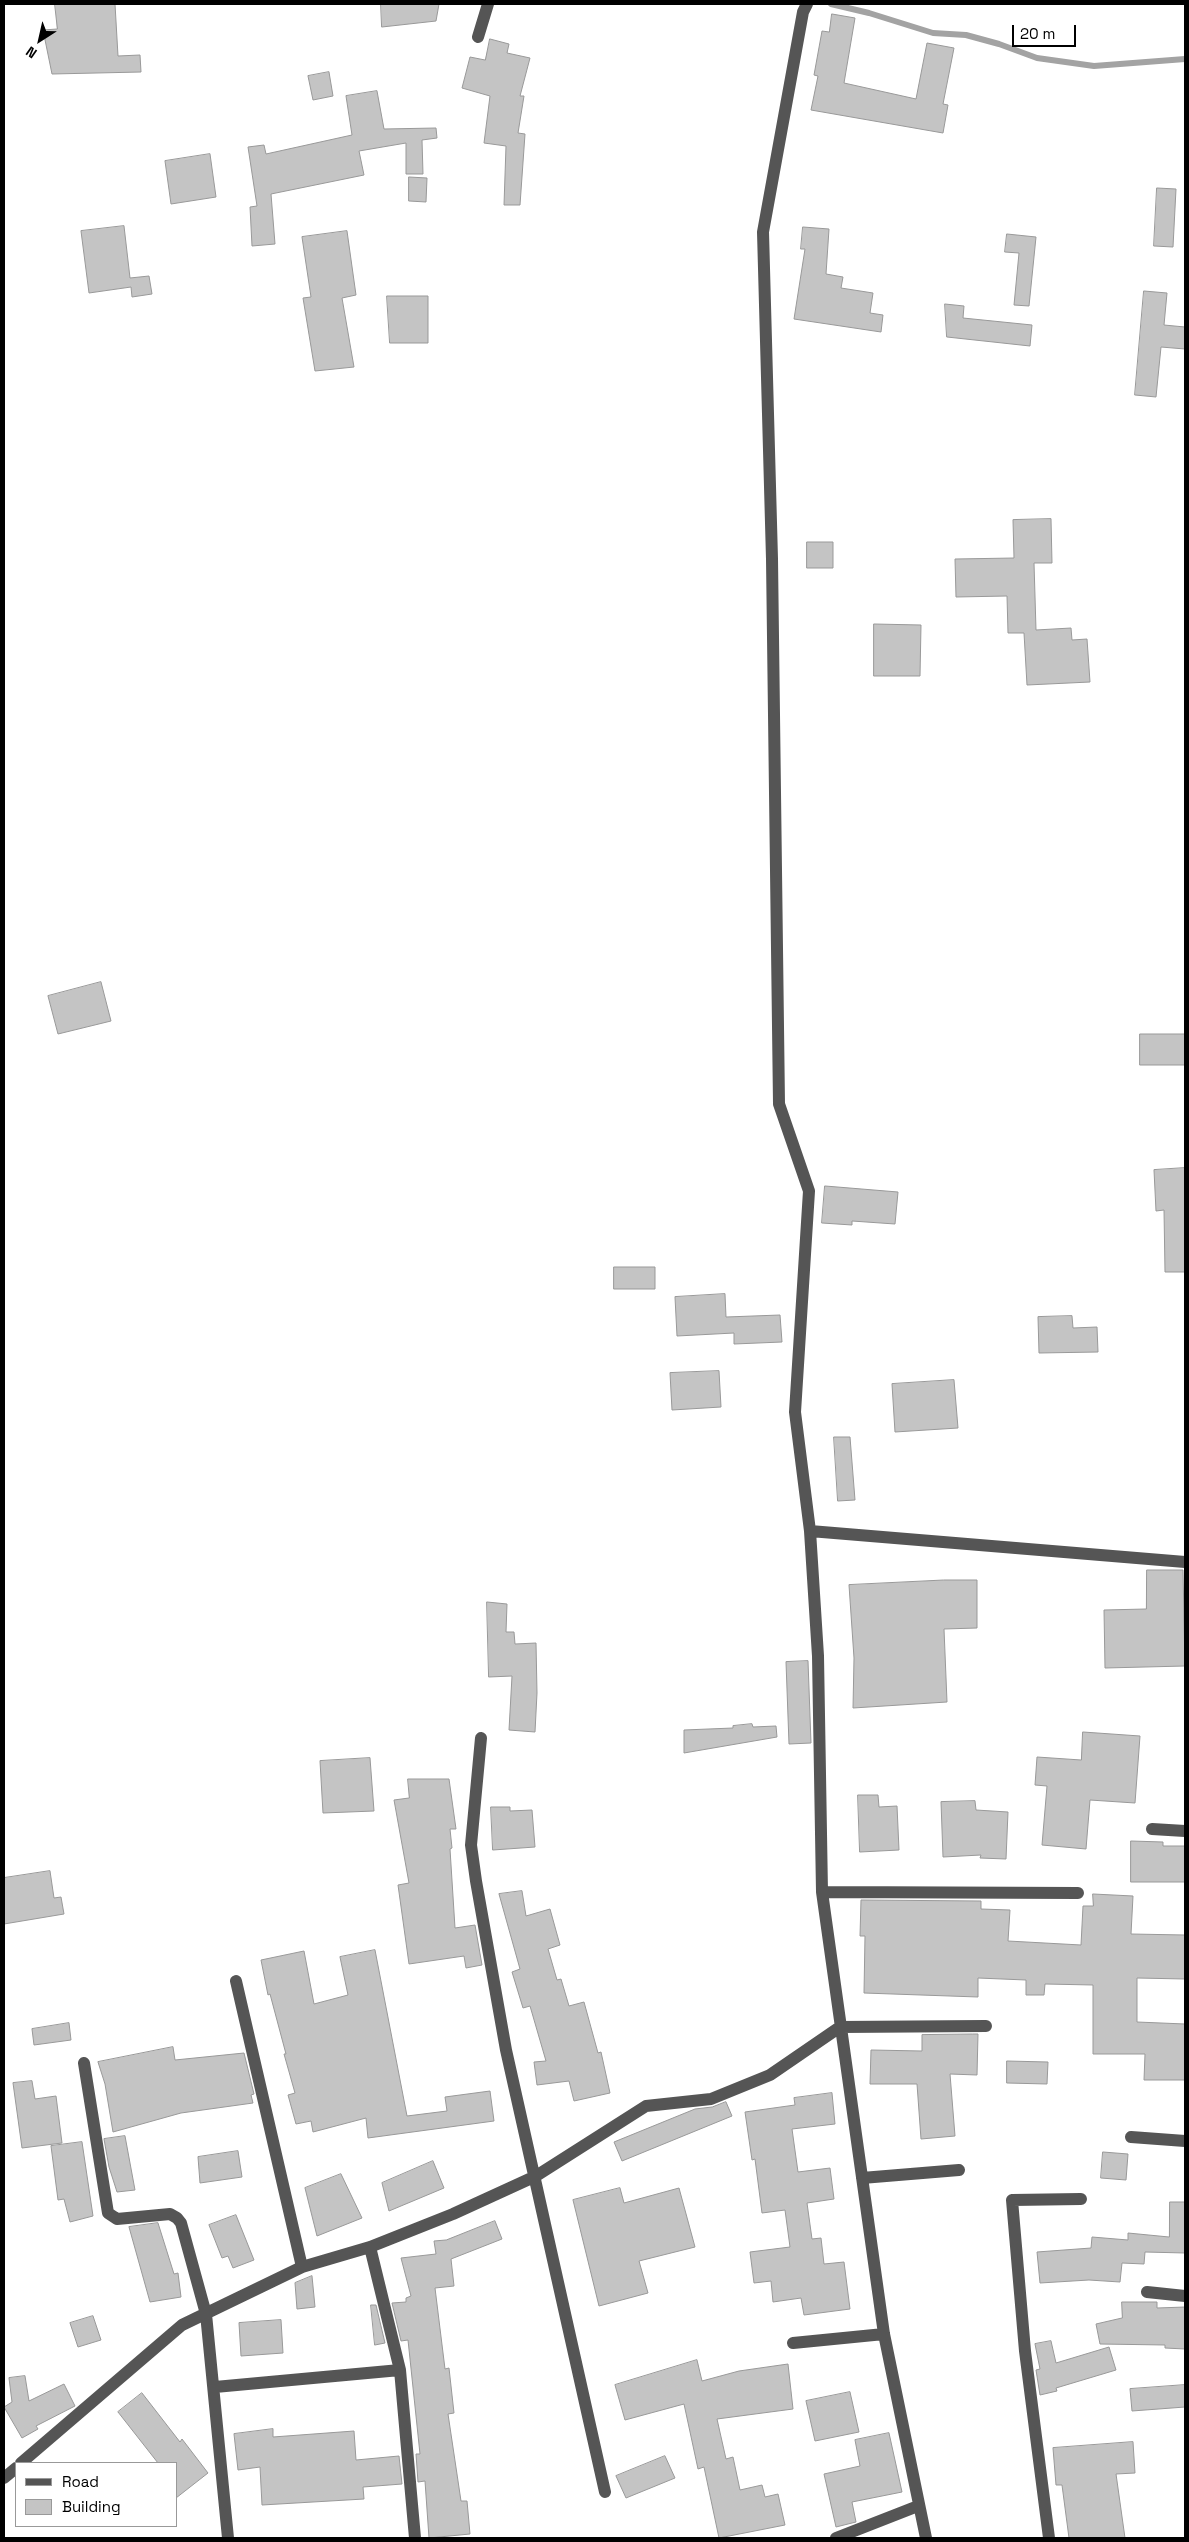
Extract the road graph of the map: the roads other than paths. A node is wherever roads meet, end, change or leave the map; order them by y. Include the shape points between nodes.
1 (488, 4) edge
2 (805, 8) edge
3 (478, 37) dead end
4 (810, 1531) junction
5 (1185, 1562) edge
6 (481, 1738) dead end
7 (1152, 1829) dead end
8 (1185, 1831) edge
9 (822, 1892) junction
10 (1078, 1893) dead end
11 (236, 1981) dead end
12 (986, 2026) dead end
13 (840, 2027) junction
14 (84, 2063) dead end
15 (1131, 2137) dead end
16 (1185, 2141) edge
17 (959, 2170) dead end
18 (536, 2176) junction
19 (862, 2178) junction
20 (1081, 2199) dead end
21 (370, 2247) junction
22 (302, 2267) junction
23 (1147, 2292) dead end
24 (1185, 2296) edge
25 (206, 2314) junction
26 (884, 2334) junction
27 (793, 2343) dead end
28 (400, 2370) junction
29 (215, 2387) junction
30 (22, 2462) edge
31 (15, 2469) edge
32 (4, 2478) edge
33 (605, 2492) dead end
34 (918, 2506) junction
35 (228, 2538) edge
36 (415, 2538) edge
37 (836, 2538) edge
38 (926, 2538) edge
39 (1049, 2538) edge

1 - 3 street
2 - 4 street via 762,232 772,559 779,1104 809,1191 795,1412
4 - 5 street
4 - 9 street via 818,1656
6 - 18 street via 471,1845 506,2050
7 - 8 street
9 - 10 street
9 - 13 street
11 - 22 street
12 - 13 street
13 - 18 street via 770,2075 745,2086 711,2099 646,2106
13 - 19 street
14 - 25 street via 108,2213 117,2219 170,2214 177,2218
15 - 16 street
17 - 19 street
18 - 21 street
18 - 33 street
19 - 26 street
20 - 39 street via 1012,2200 1025,2351
21 - 22 street
21 - 28 street
22 - 25 street
23 - 24 street
25 - 29 street
25 - 30 street via 182,2325
26 - 27 street
26 - 34 street
28 - 29 street
28 - 36 street
29 - 35 street
31 - 32 street
34 - 37 street
34 - 38 street

